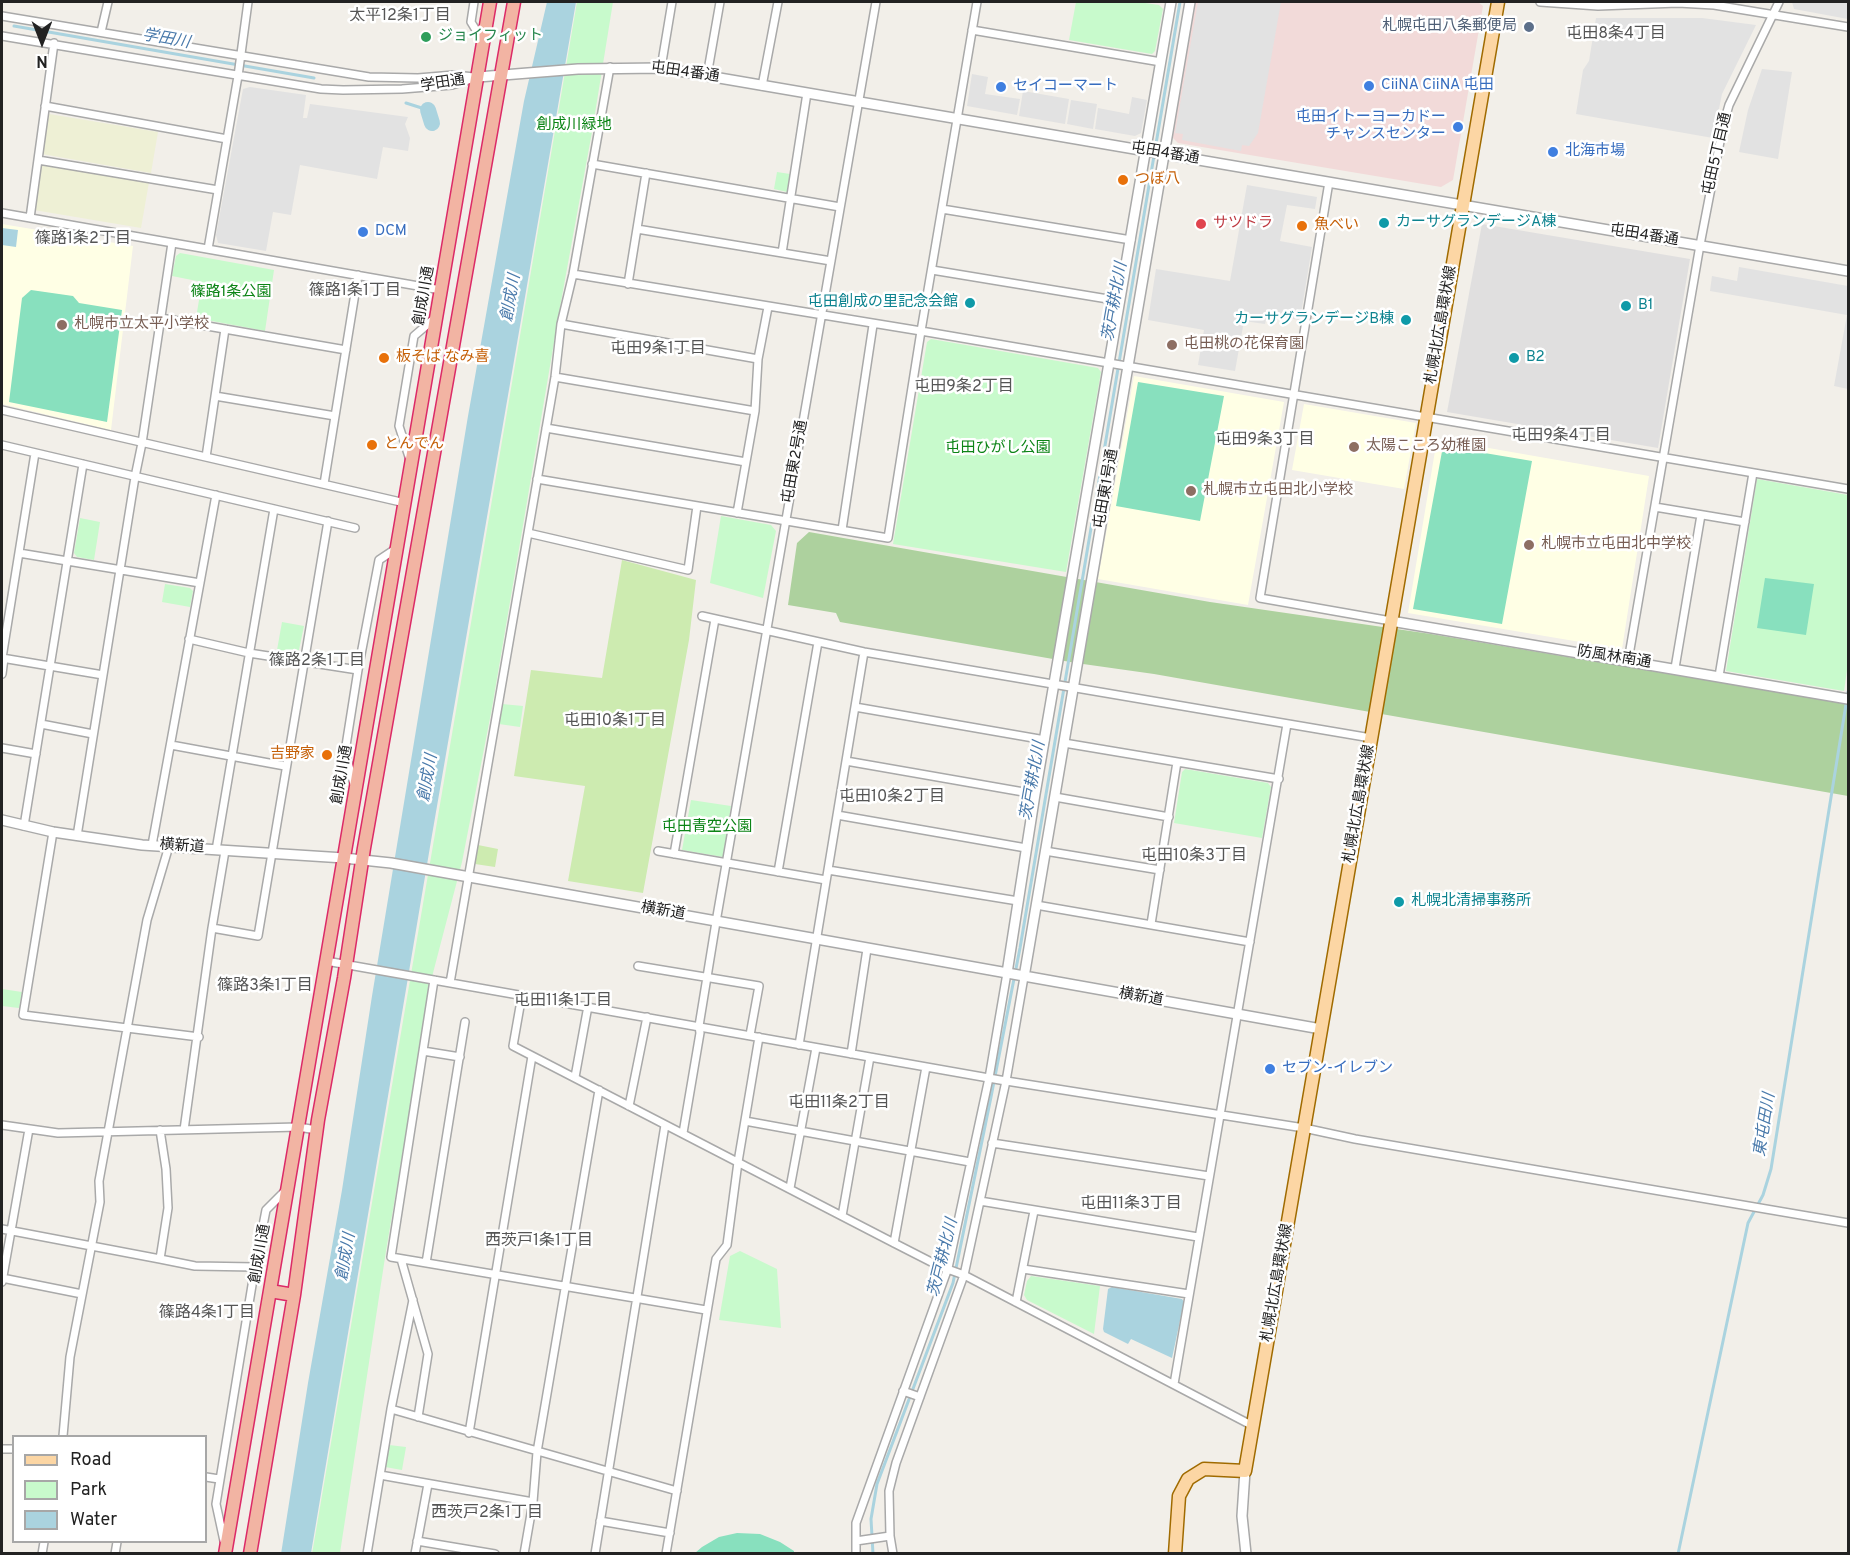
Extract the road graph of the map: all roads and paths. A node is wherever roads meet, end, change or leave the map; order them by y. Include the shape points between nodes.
1 (108, 2) edge
2 (248, 2) edge
3 (474, 2) edge
4 (490, 2) edge
5 (514, 2) edge
6 (672, 2) edge
7 (720, 2) edge
8 (777, 2) edge
9 (876, 2) edge
10 (977, 2) edge
11 (1170, 2) edge
12 (1190, 2) edge
13 (1498, 2) edge
14 (1540, 2) edge
15 (1779, 2) edge
16 (1582, 3) edge
17 (1773, 14) junction
18 (2, 16) edge
19 (1848, 27) edge
20 (972, 30) junction
21 (101, 32) junction
22 (2, 36) edge
23 (483, 42) junction
24 (54, 44) junction
25 (240, 58) junction
26 (1161, 62) junction
27 (610, 67) junction
28 (661, 68) junction
29 (238, 74) junction
30 (502, 75) junction
31 (707, 76) junction
32 (478, 77) junction
33 (762, 86) junction
34 (807, 93) junction
35 (858, 102) junction
36 (45, 106) junction
37 (957, 120) junction
38 (227, 139) junction
39 (1155, 152) junction
40 (38, 160) junction
41 (592, 164) junction
42 (646, 173) junction
43 (1329, 182) junction
44 (218, 190) junction
45 (790, 198) junction
46 (1461, 206) junction
47 (840, 207) junction
48 (942, 209) junction
49 (2, 213) edge
50 (30, 218) junction
51 (637, 228) junction
52 (1131, 240) junction
53 (172, 243) junction
54 (1700, 245) junction
55 (208, 249) junction
56 (782, 253) junction
57 (831, 261) junction
58 (932, 270) junction
59 (1848, 271) edge
60 (573, 274) junction
61 (358, 275) junction
62 (628, 284) junction
63 (441, 290) junction
64 (1120, 301) junction
65 (768, 307) junction
66 (821, 316) junction
67 (436, 317) junction
68 (161, 318) junction
69 (561, 324) junction
70 (873, 325) junction
71 (225, 329) junction
72 (921, 332) junction
73 (346, 350) junction
74 (758, 359) junction
75 (1112, 363) junction
76 (1126, 366) junction
77 (555, 377) junction
78 (1292, 394) junction
79 (215, 396) junction
80 (2, 410) edge
81 (755, 411) junction
82 (335, 416) junction
83 (1426, 417) junction
84 (546, 428) junction
85 (142, 443) junction
86 (2, 445) edge
87 (36, 453) junction
88 (206, 457) junction
89 (1663, 457) junction
90 (746, 462) junction
91 (83, 464) junction
92 (411, 465) junction
93 (1753, 473) junction
94 (135, 477) junction
95 (537, 479) junction
96 (324, 484) junction
97 (1848, 489) edge
98 (216, 495) junction
99 (405, 503) junction
100 (697, 506) junction
101 (1655, 507) junction
102 (274, 509) junction
103 (737, 513) junction
104 (1701, 515) junction
105 (328, 521) junction
106 (786, 521) junction
107 (1745, 522) junction
108 (355, 528) dead end
109 (843, 530) junction
110 (528, 532) junction
111 (397, 548) junction
112 (19, 553) junction
113 (67, 561) junction
114 (120, 570) junction
115 (200, 583) junction
116 (702, 616) dead end
117 (716, 619) junction
118 (1392, 621) junction
119 (766, 631) junction
120 (189, 639) junction
121 (818, 642) junction
122 (864, 652) junction
123 (249, 653) junction
124 (4, 658) junction
125 (1628, 661) junction
126 (303, 662) junction
127 (51, 666) junction
128 (1675, 668) junction
129 (358, 670) junction
130 (2, 674) edge
131 (103, 675) junction
132 (1719, 676) junction
133 (1056, 684) junction
134 (1070, 687) junction
135 (1848, 699) edge
136 (855, 707) junction
137 (41, 724) junction
138 (1287, 724) junction
139 (93, 734) junction
140 (1371, 738) junction
141 (1045, 740) junction
142 (1064, 743) junction
143 (171, 745) junction
144 (2, 748) edge
145 (36, 754) junction
146 (232, 756) junction
147 (846, 761) junction
148 (1178, 762) junction
149 (285, 766) junction
150 (1279, 780) junction
151 (356, 790) junction
152 (1035, 794) junction
153 (1055, 797) junction
154 (837, 815) junction
155 (1168, 817) junction
156 (2, 820) edge
157 (24, 826) junction
158 (53, 832) junction
159 (77, 836) junction
160 (153, 845) junction
161 (169, 846) junction
162 (1026, 848) junction
163 (220, 851) junction
164 (658, 851) dead end
165 (1046, 851) junction
166 (272, 854) junction
167 (674, 854) junction
168 (344, 858) junction
169 (362, 860) junction
170 (726, 864) junction
171 (828, 870) junction
172 (1160, 870) junction
173 (778, 872) junction
174 (467, 877) junction
175 (826, 880) junction
176 (1018, 901) junction
177 (1036, 905) junction
178 (716, 922) junction
179 (1151, 924) junction
180 (212, 928) junction
181 (817, 939) junction
182 (1250, 942) junction
183 (867, 949) junction
184 (326, 961) junction
185 (345, 964) junction
186 (638, 966) dead end
187 (1015, 975) junction
188 (707, 977) junction
189 (434, 980) junction
190 (450, 982) junction
191 (522, 995) junction
192 (588, 1006) junction
193 (1238, 1015) junction
194 (647, 1017) junction
195 (465, 1022) dead end
196 (699, 1026) junction
197 (128, 1028) junction
198 (1321, 1029) junction
199 (750, 1035) junction
200 (198, 1037) junction
201 (759, 1037) junction
202 (799, 1045) junction
203 (816, 1048) junction
204 (423, 1051) junction
205 (851, 1054) junction
206 (532, 1056) junction
207 (460, 1057) junction
208 (870, 1057) junction
209 (926, 1067) junction
210 (574, 1077) junction
211 (990, 1078) junction
212 (1003, 1081) junction
213 (599, 1090) junction
214 (630, 1106) junction
215 (1219, 1114) junction
216 (745, 1121) junction
217 (2, 1125) edge
218 (665, 1125) junction
219 (298, 1127) junction
220 (1304, 1128) junction
221 (29, 1129) junction
222 (160, 1130) junction
223 (184, 1130) junction
224 (317, 1130) junction
225 (801, 1131) junction
226 (109, 1132) junction
227 (682, 1133) junction
228 (856, 1141) junction
229 (992, 1143) junction
230 (911, 1151) junction
231 (738, 1162) junction
232 (970, 1162) junction
233 (1209, 1176) junction
234 (790, 1188) junction
235 (287, 1189) junction
236 (980, 1201) junction
237 (1034, 1211) junction
238 (842, 1216) junction
239 (1848, 1223) edge
240 (2, 1229) edge
241 (11, 1230) junction
242 (1198, 1237) junction
243 (894, 1243) junction
244 (92, 1247) junction
245 (160, 1259) junction
246 (401, 1259) junction
247 (426, 1263) junction
248 (255, 1268) junction
249 (1023, 1269) junction
250 (956, 1271) junction
251 (497, 1274) junction
252 (2, 1279) edge
253 (567, 1286) junction
254 (270, 1291) junction
255 (82, 1294) junction
256 (1189, 1294) junction
257 (294, 1295) junction
258 (636, 1299) junction
259 (412, 1300) junction
260 (1016, 1302) junction
261 (706, 1310) junction
262 (1174, 1384) junction
263 (905, 1392) junction
264 (918, 1396) junction
265 (391, 1409) junction
266 (418, 1417) junction
267 (1253, 1426) junction
268 (469, 1433) junction
269 (63, 1435) edge
270 (537, 1452) junction
271 (1245, 1471) junction
272 (608, 1473) junction
273 (381, 1474) junction
274 (207, 1477) edge
275 (219, 1479) junction
276 (428, 1484) junction
277 (676, 1491) junction
278 (532, 1502) junction
279 (600, 1521) junction
280 (670, 1533) junction
281 (890, 1536) junction
282 (417, 1541) junction
283 (856, 1541) junction
284 (225, 1551) edge
285 (250, 1554) edge
286 (367, 1554) edge
287 (415, 1554) edge
288 (495, 1554) edge
289 (524, 1554) edge
290 (595, 1554) edge
291 (666, 1554) edge
292 (856, 1554) edge
293 (893, 1554) edge
294 (1175, 1554) edge
295 (1246, 1554) edge

1 - 21 street
2 - 25 street
3 - 23 street via 471,22
4 - 23 highway, 創成川通
5 - 30 highway
6 - 28 street
7 - 31 street
8 - 33 street
9 - 35 street, 屯田東2号通
10 - 20 street
11 - 26 street, 屯田東1号通
12 - 39 street, 屯田東1号通
13 - 46 main road, 札幌北広島環状線
14 - 16 street
15 - 17 street, 屯田5丁目通
16 - 17 street via 1696,4
17 - 19 street
17 - 54 street, 屯田5丁目通 via 1729,105
18 - 21 street, 学田通
20 - 26 street
20 - 37 street
21 - 25 street, 学田通
22 - 24 street, 学田通
23 - 32 highway, 創成川通
24 - 29 street, 学田通
24 - 36 street
25 - 29 street
25 - 32 street, 学田通 via 369,77
26 - 39 street, 屯田東1号通
27 - 28 street, 屯田4番通
27 - 30 street, 屯田4番通
27 - 41 street
28 - 31 street, 屯田4番通
29 - 32 street, 学田通 via 321,89 363,91 452,85
29 - 38 street
30 - 32 street, 屯田4番通
30 - 169 highway
31 - 33 street, 屯田4番通
32 - 63 highway, 創成川通
33 - 34 street, 屯田4番通
34 - 35 street, 屯田4番通
34 - 45 street
35 - 37 street, 屯田4番通
35 - 47 street, 屯田東2号通
36 - 38 street
36 - 40 street
37 - 39 street, 屯田4番通
37 - 48 street
38 - 44 street
39 - 43 street, 屯田4番通
39 - 52 street, 屯田東1号通
39 - 76 street, 屯田東1号通
40 - 44 street
40 - 50 street
41 - 42 street
41 - 60 street
42 - 45 street
42 - 51 street
43 - 46 street, 屯田4番通
43 - 78 street
44 - 55 street
45 - 47 street
45 - 56 street
46 - 54 street, 屯田4番通
46 - 83 main road, 札幌北広島環状線
47 - 57 street, 屯田東2号通
48 - 52 street
48 - 58 street
49 - 50 street
50 - 53 street
51 - 56 street
51 - 62 street
52 - 64 street, 屯田東1号通
53 - 55 street
53 - 68 street
54 - 59 street, 屯田4番通
54 - 89 street, 屯田5丁目通
55 - 61 street
56 - 57 street
57 - 66 street, 屯田東2号通
58 - 64 street
58 - 72 street
60 - 62 street
60 - 69 street
61 - 63 street
61 - 73 street
62 - 65 street
63 - 67 highway, 創成川通
64 - 75 street, 屯田東1号通
65 - 66 street
65 - 74 street
66 - 70 street
66 - 106 street, 屯田東2号通
67 - 92 highway, 創成川通
67 - 92 street via 414,336 399,426
68 - 71 street
68 - 85 street
69 - 74 street
69 - 77 street
70 - 72 street
70 - 109 street
71 - 73 street
71 - 79 street
72 - 75 street
72 - 109 street via 888,538
73 - 82 street
74 - 81 street
75 - 76 street
75 - 133 street, 屯田東1号通
76 - 78 street
76 - 134 street, 屯田東1号通
77 - 81 street
77 - 84 street
78 - 83 street
78 - 118 street via 1260,598
79 - 82 street
79 - 88 street
80 - 85 street
81 - 90 street
82 - 96 street
83 - 89 street
83 - 118 main road, 札幌北広島環状線
84 - 90 street
84 - 95 street
85 - 88 street
85 - 94 street
86 - 87 street
87 - 91 street
87 - 112 street
88 - 96 street
89 - 93 street
89 - 101 street, 屯田5丁目通
90 - 103 street
91 - 94 street
91 - 113 street
92 - 99 highway, 創成川通
93 - 97 street
93 - 107 street
94 - 98 street
94 - 114 street
95 - 100 street
95 - 110 street
96 - 99 street
98 - 102 street
98 - 115 street
99 - 111 highway, 創成川通
100 - 103 street
100 - 110 street via 688,570
101 - 104 street
101 - 125 street, 屯田5丁目通
102 - 105 street
102 - 123 street
103 - 106 street
104 - 107 street
104 - 128 street
105 - 108 street
105 - 126 street
106 - 109 street
106 - 119 street, 屯田東2号通
107 - 132 street
110 - 174 street
111 - 129 street via 380,560
111 - 151 highway, 創成川通
112 - 113 street
112 - 124 street
113 - 114 street
113 - 127 street
114 - 115 street
114 - 131 street
115 - 120 street
116 - 117 street
117 - 119 street
117 - 167 street
118 - 125 street, 防風林南通
118 - 140 main road, 札幌北広島環状線
119 - 121 street
119 - 170 street, 屯田東2号通
120 - 123 street
120 - 143 street
121 - 122 street
121 - 173 street
122 - 133 street
122 - 136 street
123 - 126 street
123 - 146 street
124 - 127 street
124 - 130 street
125 - 128 street, 防風林南通
126 - 129 street
126 - 149 street
127 - 131 street
127 - 137 street
128 - 132 street, 防風林南通
129 - 151 street via 345,752
131 - 139 street
132 - 135 street, 防風林南通
133 - 134 street
133 - 141 street, 屯田東1号通
134 - 138 street
134 - 142 street, 屯田東1号通
136 - 141 street
136 - 147 street
137 - 139 street
137 - 145 street
138 - 140 street
138 - 150 street
139 - 159 street
140 - 198 main road, 札幌北広島環状線
141 - 152 street, 屯田東1号通
142 - 148 street
142 - 153 street, 屯田東1号通
143 - 146 street
143 - 160 street
144 - 145 street
145 - 157 street
146 - 149 street
146 - 163 street
147 - 152 street
147 - 154 street
148 - 150 street
148 - 155 street
149 - 166 street
150 - 182 street
151 - 168 highway, 創成川通
152 - 162 street, 屯田東1号通
153 - 155 street
153 - 165 street, 屯田東1号通
154 - 162 street
154 - 171 street
155 - 172 street
156 - 157 street, 横新道
157 - 158 street, 横新道
158 - 159 street, 横新道
158 - 197 street via 23,1015
159 - 160 street, 横新道
160 - 161 street, 横新道
161 - 163 street, 横新道
161 - 197 street via 147,920
162 - 176 street, 屯田東1号通
163 - 166 street, 横新道
163 - 180 street
164 - 167 street
165 - 172 street
165 - 177 street, 屯田東1号通
166 - 168 street, 横新道
166 - 180 street via 258,936
167 - 170 street
168 - 169 street, 横新道
168 - 184 highway, 創成川通
169 - 174 street, 横新道
169 - 185 highway
170 - 173 street
170 - 178 street, 屯田東2号通
171 - 175 street
171 - 176 street
172 - 179 street
173 - 175 street
174 - 178 street, 横新道
174 - 190 street
175 - 181 street
176 - 187 street, 屯田東1号通
177 - 179 street
177 - 187 street, 屯田東1号通
178 - 181 street, 横新道
178 - 188 street, 屯田東2号通
179 - 182 street
180 - 200 street
181 - 183 street, 横新道
181 - 202 street
182 - 193 street
183 - 187 street, 横新道
183 - 205 street
184 - 185 street
184 - 219 highway, 創成川通
185 - 189 street
185 - 224 highway
186 - 188 street
187 - 193 street, 横新道
187 - 211 street
187 - 212 street
188 - 196 street, 屯田東2号通
188 - 199 street via 759,986
189 - 190 street
189 - 204 street
190 - 191 street
191 - 192 street
191 - 206 street via 513,1046
192 - 194 street
192 - 210 street
193 - 198 street, 横新道
193 - 215 street
194 - 196 street
194 - 214 street
195 - 207 street
196 - 199 street
196 - 227 street, 屯田東2号通
197 - 200 street
197 - 226 street
198 - 220 main road, 札幌北広島環状線
199 - 201 street
200 - 223 street
201 - 202 street
201 - 216 street
202 - 203 street
203 - 205 street
203 - 225 street
204 - 207 street
204 - 246 street via 391,1257
205 - 208 street
206 - 210 street
206 - 251 street
207 - 247 street
208 - 209 street
208 - 228 street
209 - 211 street
209 - 230 street
210 - 213 street
211 - 212 street
211 - 232 street
212 - 215 street
212 - 229 street
213 - 214 street
213 - 253 street
214 - 218 street
215 - 220 street
215 - 233 street
216 - 225 street
216 - 231 street
217 - 221 street
218 - 227 street
218 - 258 street
219 - 223 street
219 - 224 street
219 - 235 highway, 創成川通
220 - 239 street
220 - 267 main road, 札幌北広島環状線
221 - 226 street
221 - 241 street
222 - 223 street
222 - 226 street
222 - 245 street via 168,1208
224 - 257 highway
225 - 228 street
225 - 234 street
226 - 244 street
227 - 231 street
228 - 230 street
228 - 238 street
229 - 233 street
229 - 236 street
230 - 232 street
230 - 243 street
231 - 234 street
231 - 261 street via 727,1245 716,1259
232 - 250 street
233 - 242 street
234 - 238 street
235 - 248 street via 266,1210
235 - 254 highway, 創成川通
236 - 237 street
236 - 250 street
237 - 242 street
237 - 249 street
238 - 243 street
240 - 241 street
241 - 244 street
241 - 252 street
242 - 256 street
243 - 250 street
244 - 245 street
244 - 255 street
245 - 248 street via 195,1266
246 - 247 street
246 - 259 street
247 - 251 street
248 - 275 street
249 - 256 street
249 - 260 street
250 - 260 street
250 - 263 street
250 - 264 street
251 - 253 street
251 - 268 street
252 - 255 street
253 - 258 street
253 - 270 street
254 - 257 highway
254 - 284 highway, 創成川通
255 - 269 street via 70,1357
256 - 262 street
257 - 285 highway
258 - 261 street
258 - 272 street
259 - 265 street
259 - 266 street via 428,1354
260 - 262 street
261 - 277 street
262 - 267 street
263 - 264 street
263 - 283 street via 856,1523
264 - 281 street via 889,1491
265 - 266 street
265 - 273 street
266 - 268 street
267 - 271 main road, 札幌北広島環状線
268 - 270 street
270 - 272 street
270 - 278 street
271 - 294 main road via 1204,1469 1188,1479 1179,1496
271 - 295 street via 1242,1516
272 - 277 street
272 - 279 street
273 - 276 street
273 - 286 street
274 - 275 street
275 - 284 street via 216,1504
276 - 278 street
276 - 282 street
277 - 280 street
278 - 289 street
279 - 280 street
279 - 290 street
280 - 291 street
281 - 283 street
281 - 293 street
282 - 287 street
282 - 288 street
283 - 292 street

